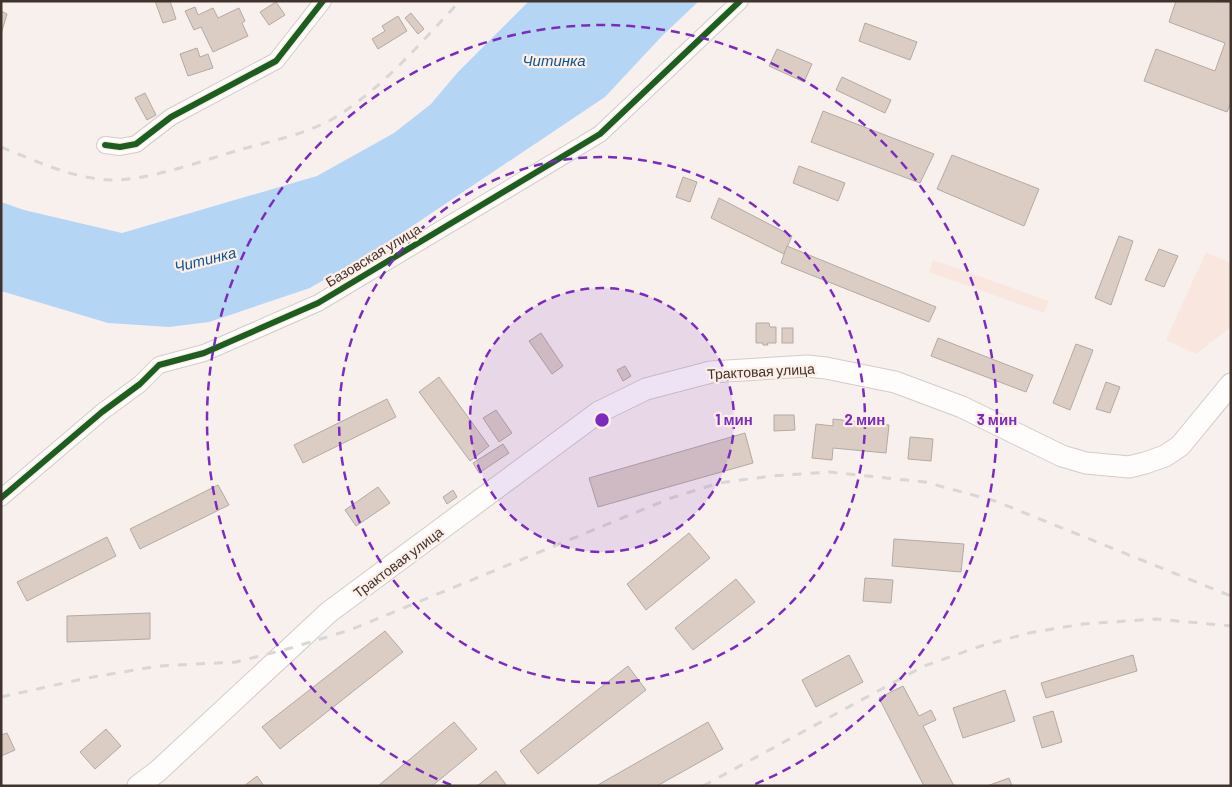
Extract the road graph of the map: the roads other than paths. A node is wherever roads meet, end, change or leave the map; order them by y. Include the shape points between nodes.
1 (323, 1) edge
2 (740, 1) edge
3 (105, 145) dead end
4 (1231, 384) edge
5 (1, 498) edge
6 (138, 786) edge

1 - 3 street via 276,61 171,118 136,144
2 - 5 street, Базовская улица via 600,134 318,303 204,353 159,366
4 - 6 main road, Трактовая улица via 1180,446 1165,456 1129,467 1086,463 1062,456 962,407 895,382 826,368 807,366 711,372 646,389 599,412 329,612

